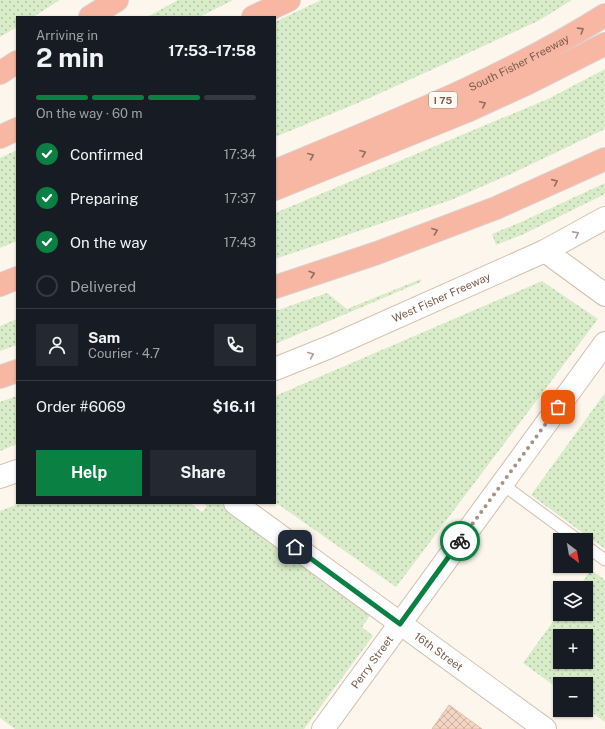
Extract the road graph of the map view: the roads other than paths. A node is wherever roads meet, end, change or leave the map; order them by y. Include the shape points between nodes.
1 (117, 0) edge
2 (289, 0) edge
3 (605, 15) edge
4 (92, 16) edge
5 (255, 16) edge
6 (605, 44) edge
7 (16, 63) edge
8 (0, 73) edge
9 (16, 129) edge
10 (0, 137) edge
11 (605, 159) edge
12 (276, 171) edge
13 (276, 189) edge
14 (605, 218) edge
15 (545, 250) junction
16 (276, 287) edge
17 (605, 295) edge
18 (605, 343) edge
19 (276, 370) edge
20 (16, 371) edge
21 (0, 377) edge
22 (16, 471) edge
23 (0, 477) edge
24 (502, 484) junction
25 (236, 504) edge
26 (568, 533) edge
27 (593, 551) edge
28 (605, 560) edge
29 (400, 624) junction
30 (323, 729) edge
31 (544, 729) edge

1 - 4 highway
2 - 5 highway
12 -> 3 highway, South Fisher Freeway / I 75 via 409,115 498,74
13 -> 6 highway via 468,111
7 - 8 highway
9 - 10 highway
16 -> 11 highway via 377,253 496,208
15 -> 14 street, West Fisher Freeway
15 - 17 street
19 -> 15 street, West Fisher Freeway
18 - 24 street, Perry Street
20 - 21 highway
22 - 23 street
24 - 26 lane
24 - 29 street, Perry Street
25 - 29 street, 16th Street
27 - 28 lane
29 - 30 street, Perry Street
29 - 31 street, 16th Street

